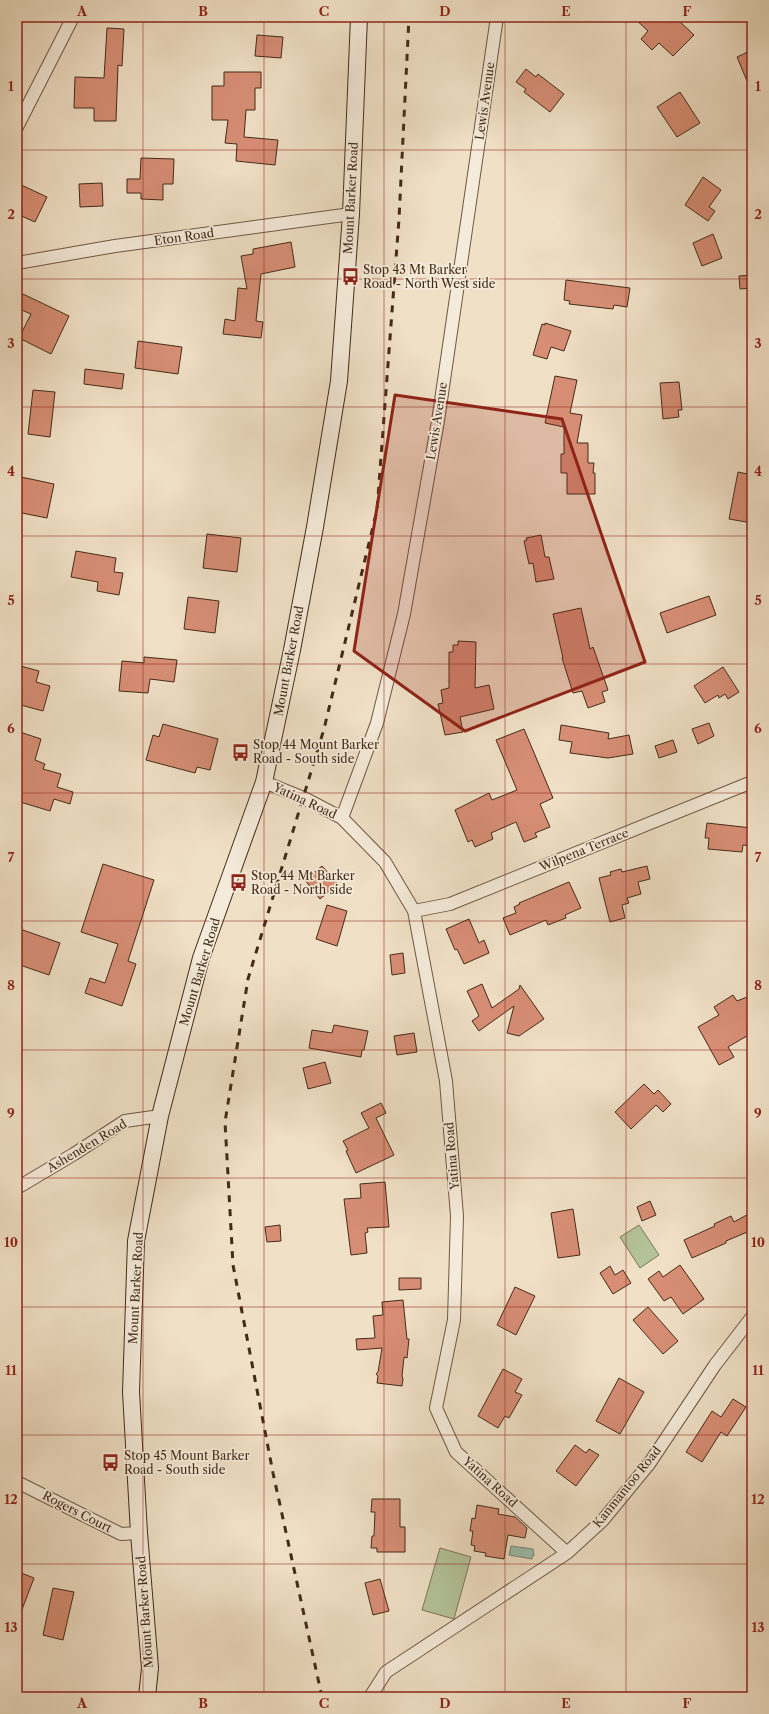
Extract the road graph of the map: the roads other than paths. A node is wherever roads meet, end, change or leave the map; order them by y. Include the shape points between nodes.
1 (73, 17) edge
2 (359, 17) edge
3 (498, 17) edge
4 (17, 127) edge
5 (351, 214) junction
6 (17, 263) edge
7 (264, 782) junction
8 (752, 782) edge
9 (342, 818) junction
10 (414, 911) junction
11 (160, 1116) junction
12 (17, 1188) edge
13 (752, 1317) edge
14 (17, 1482) edge
15 (139, 1533) junction
16 (567, 1553) junction
17 (147, 1697) edge
18 (370, 1697) edge

1 - 4 street
2 - 5 main road, Mount Barker Road
3 - 9 street, Lewis Avenue via 438,421 404,614 377,723
5 - 6 street, Eton Road via 115,246
5 - 7 main road, Mount Barker Road via 339,381 294,642
7 - 9 street, Yatina Road via 304,798
7 - 11 main road, Mount Barker Road via 202,958
8 - 10 street, Wilpena Terrace via 450,904
9 - 10 street, Yatina Road via 385,862
10 - 16 street, Yatina Road via 446,1081 457,1216 454,1320 436,1408 456,1452
11 - 12 street, Ashenden Road via 125,1121
11 - 15 main road, Mount Barker Road via 136,1241 131,1392
13 - 16 street, Kanmantoo Road via 715,1365 649,1464 603,1520
14 - 15 street, Rogers Court via 121,1534
15 - 17 main road, Mount Barker Road via 150,1668
16 - 18 street, Kanmantoo Road via 386,1672

